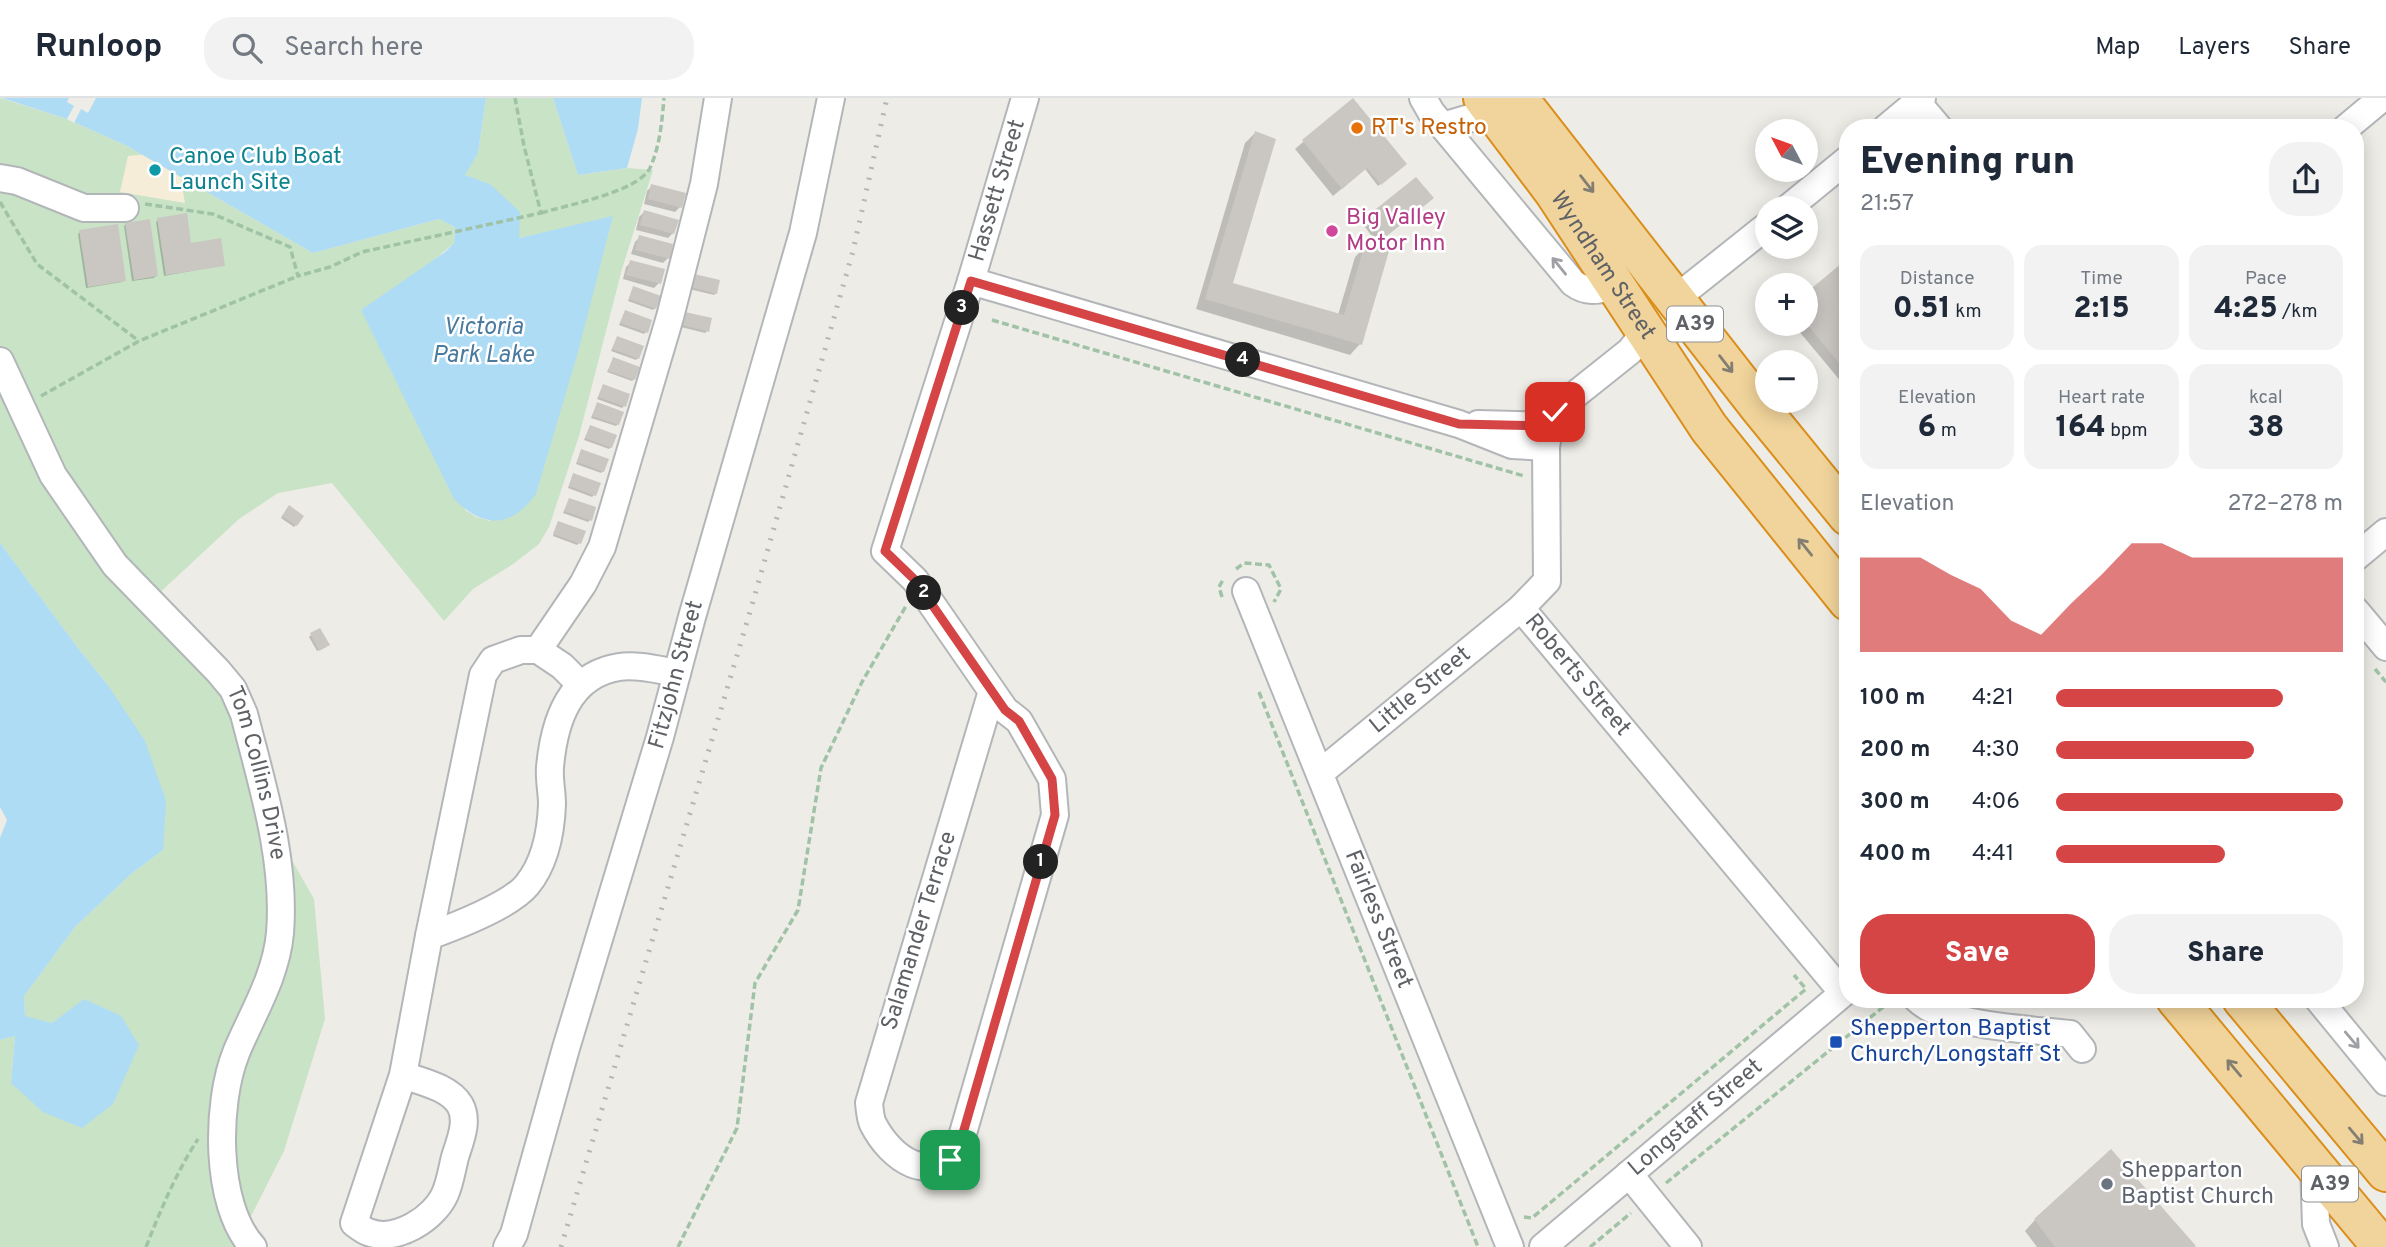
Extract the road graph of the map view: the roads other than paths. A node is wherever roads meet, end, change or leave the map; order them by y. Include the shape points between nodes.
1 (718, 98) edge
2 (831, 98) edge
3 (1025, 98) edge
4 (1423, 98) edge
5 (2382, 98) edge
6 (1920, 100) edge
7 (1500, 105) edge
8 (1897, 119) edge
9 (1933, 119) edge
10 (2357, 119) edge
11 (1443, 126) junction
12 (1839, 166) edge
13 (0, 178) edge
14 (1803, 196) edge
15 (129, 205) road end
16 (1755, 235) edge
17 (971, 281) junction
18 (1616, 286) junction
19 (1675, 299) junction
20 (1644, 333) junction
21 (0, 361) edge
22 (1548, 437) junction
23 (1839, 505) edge
24 (2386, 532) edge
25 (2364, 550) edge
26 (1232, 589) road end
27 (1839, 590) edge
28 (1521, 608) junction
29 (2364, 621) edge
30 (2386, 647) edge
31 (538, 650) junction
32 (677, 673) junction
33 (580, 684) junction
34 (992, 691) junction
35 (1320, 773) junction
36 (429, 936) junction
37 (1839, 983) edge
38 (1839, 997) edge
39 (1931, 1008) edge
40 (2183, 1008) edge
41 (2249, 1008) edge
42 (2325, 1008) edge
43 (2082, 1049) dead end
44 (403, 1075) junction
45 (2386, 1082) edge
46 (2314, 1165) junction
47 (2386, 1172) edge
48 (1629, 1174) junction
49 (253, 1247) edge
50 (508, 1247) edge
51 (1510, 1247) edge
52 (1544, 1247) edge
53 (1688, 1247) edge
54 (2325, 1247) edge
55 (2382, 1247) edge

1 - 31 street via 704,184 670,317 602,547
2 - 32 street, Fitzjohn Street via 803,233
3 - 17 street, Hassett Street
4 - 11 street
5 - 10 street
6 - 8 street
6 - 9 street
7 - 11 street
7 - 18 highway, Wyndham Street / A39
7 -> 19 highway, Wyndham Street / A39
18 -> 11 street via 1592,292 1573,283
12 - 14 street
13 - 15 street via 84,208
16 - 19 street
17 - 22 street via 1459,424 1512,445
17 - 34 street, Hassett Street via 885,551 915,580
18 - 20 highway, Wyndham Street / A39
19 - 20 highway
19 -> 23 highway, Wyndham Street / A39
20 - 22 street via 1630,351 1555,412
27 -> 20 highway, Wyndham Street / A39 via 1709,428
21 - 49 street, Tom Collins Drive via 53,475 115,565 218,671 244,713 280,872 280,935 274,960 267,987 235,1055 225,1097 225,1186 237,1224
22 - 28 street, Roberts Street via 1548,581
24 - 25 street
26 - 35 street, Fairless Street
28 - 35 street, Little Street
28 - 37 street, Roberts Street
29 - 30 street
31 - 33 street
31 - 36 street via 521,650 493,660 483,675
32 - 33 street via 619,667
32 - 50 street, Fitzjohn Street
33 - 36 street via 568,697 555,729 548,840 539,868 526,887 509,900
34 - 34 street, Salamander Terrace via 1019,721 1052,779 1055,815 959,1147 950,1160 922,1167 904,1163 872,1123 869,1103
35 - 51 street, Fairless Street
36 - 44 street
38 - 48 street, Longstaff Street
39 - 43 street via 1967,1022 2070,1034
46 -> 40 highway, A39
41 -> 47 highway, A39
42 -> 45 street
44 - 44 street via 448,1092 464,1113 464,1129 444,1195 434,1209 404,1230 369,1233 354,1223
46 - 54 street via 2316,1224
46 - 55 highway, A39
48 - 52 street, Longstaff Street
48 - 53 street

